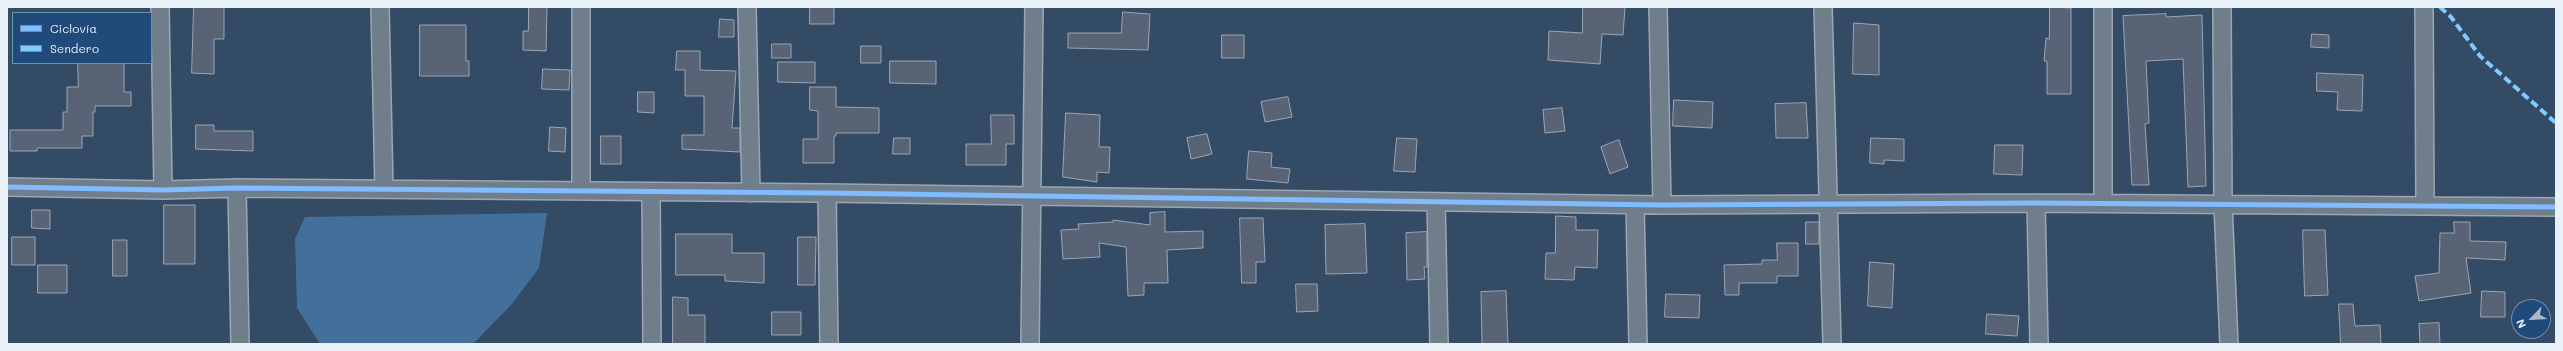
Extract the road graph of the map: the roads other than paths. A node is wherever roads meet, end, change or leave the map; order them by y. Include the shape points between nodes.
1 (160, 7) edge
2 (380, 7) edge
3 (581, 7) edge
4 (747, 7) edge
5 (1034, 7) edge
6 (1658, 7) edge
7 (1823, 7) edge
8 (2103, 7) edge
9 (2222, 7) edge
10 (2424, 7) edge
11 (7, 187) edge
12 (237, 188) junction
13 (164, 190) junction
14 (384, 190) junction
15 (581, 191) junction
16 (651, 192) junction
17 (751, 193) junction
18 (827, 193) junction
19 (1032, 196) junction
20 (1436, 202) junction
21 (2036, 203) junction
22 (2103, 203) junction
23 (1828, 204) junction
24 (2223, 204) junction
25 (1635, 205) junction
26 (1662, 205) junction
27 (2425, 206) junction
28 (2556, 207) edge
29 (240, 344) edge
30 (652, 344) edge
31 (829, 344) edge
32 (1030, 344) edge
33 (1439, 344) edge
34 (1638, 344) edge
35 (1832, 344) edge
36 (2039, 344) edge
37 (2228, 344) edge

1 - 13 street
2 - 14 street
3 - 15 street
4 - 17 street
5 - 19 street
6 - 26 street
7 - 23 street
8 - 22 street
9 - 24 street
10 - 27 street
11 - 13 street
12 - 13 street
12 - 14 street
12 - 29 street
14 - 15 street
15 - 16 street
16 - 17 street
16 - 30 street
17 - 18 street
18 - 19 street
18 - 31 street
19 - 20 street
19 - 32 street
20 - 25 street
20 - 33 street
21 - 22 street
21 - 23 street
21 - 36 street
22 - 24 street
23 - 26 street
23 - 35 street
24 - 27 street
24 - 37 street
25 - 26 street
25 - 34 street
27 - 28 street

